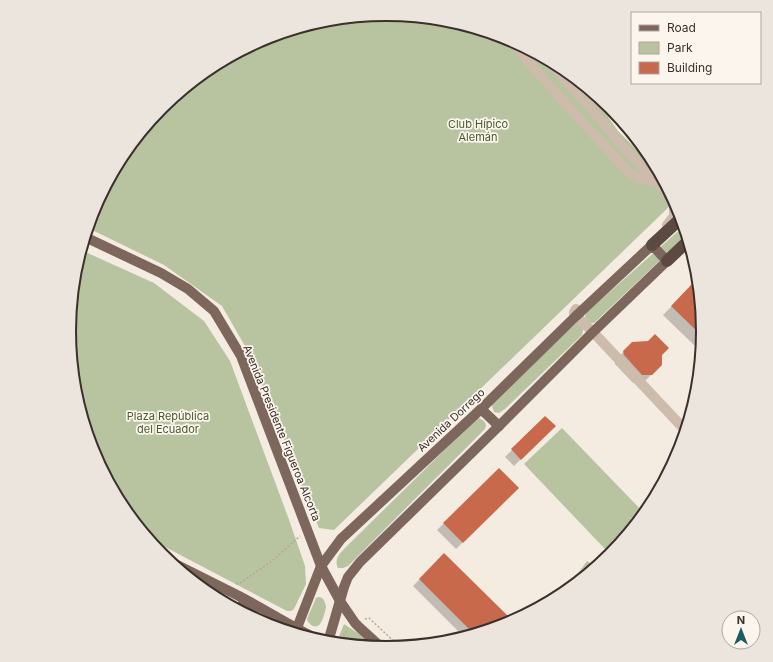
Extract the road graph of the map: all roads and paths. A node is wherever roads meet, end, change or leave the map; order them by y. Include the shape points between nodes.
1 (520, 51) edge
2 (559, 73) edge
3 (656, 182) junction
4 (662, 189) edge
5 (674, 215) edge
6 (677, 222) edge
7 (90, 240) edge
8 (652, 245) junction
9 (684, 245) edge
10 (667, 261) junction
11 (576, 316) junction
12 (593, 332) junction
13 (481, 409) junction
14 (499, 426) junction
15 (681, 426) edge
16 (307, 530) junction
17 (321, 566) junction
18 (193, 573) edge
19 (223, 589) junction
20 (235, 594) junction
21 (340, 601) junction
22 (249, 609) edge
23 (369, 618) dead end
24 (282, 623) edge
25 (298, 628) edge
26 (330, 636) edge
27 (374, 640) edge
28 (393, 641) edge

1 - 3 lane via 629,173
2 - 3 lane
3 - 4 lane
5 - 11 lane via 664,230 575,310
6 - 8 highway
7 - 16 main road, Avenida Presidente Figueroa Alcorta via 177,282 214,312 241,356
8 - 10 main road
8 - 11 main road, Avenida Dorrego
9 - 10 highway
10 - 12 main road
11 - 12 lane
11 - 13 main road, Avenida Dorrego
12 - 14 main road
12 - 15 lane
13 - 14 main road
13 - 17 main road, Avenida Dorrego via 356,524
14 - 21 main road via 360,562 348,577
16 - 17 main road, Avenida Presidente Figueroa Alcorta
16 - 19 path via 272,561 242,582
17 - 21 main road, Avenida Presidente Figueroa Alcorta
17 - 25 main road, Avenida Dorrego
18 - 19 main road
19 - 20 main road
20 - 22 main road
20 - 24 main road
21 - 26 main road
21 - 27 main road, Avenida Presidente Figueroa Alcorta via 360,628
23 - 28 path

